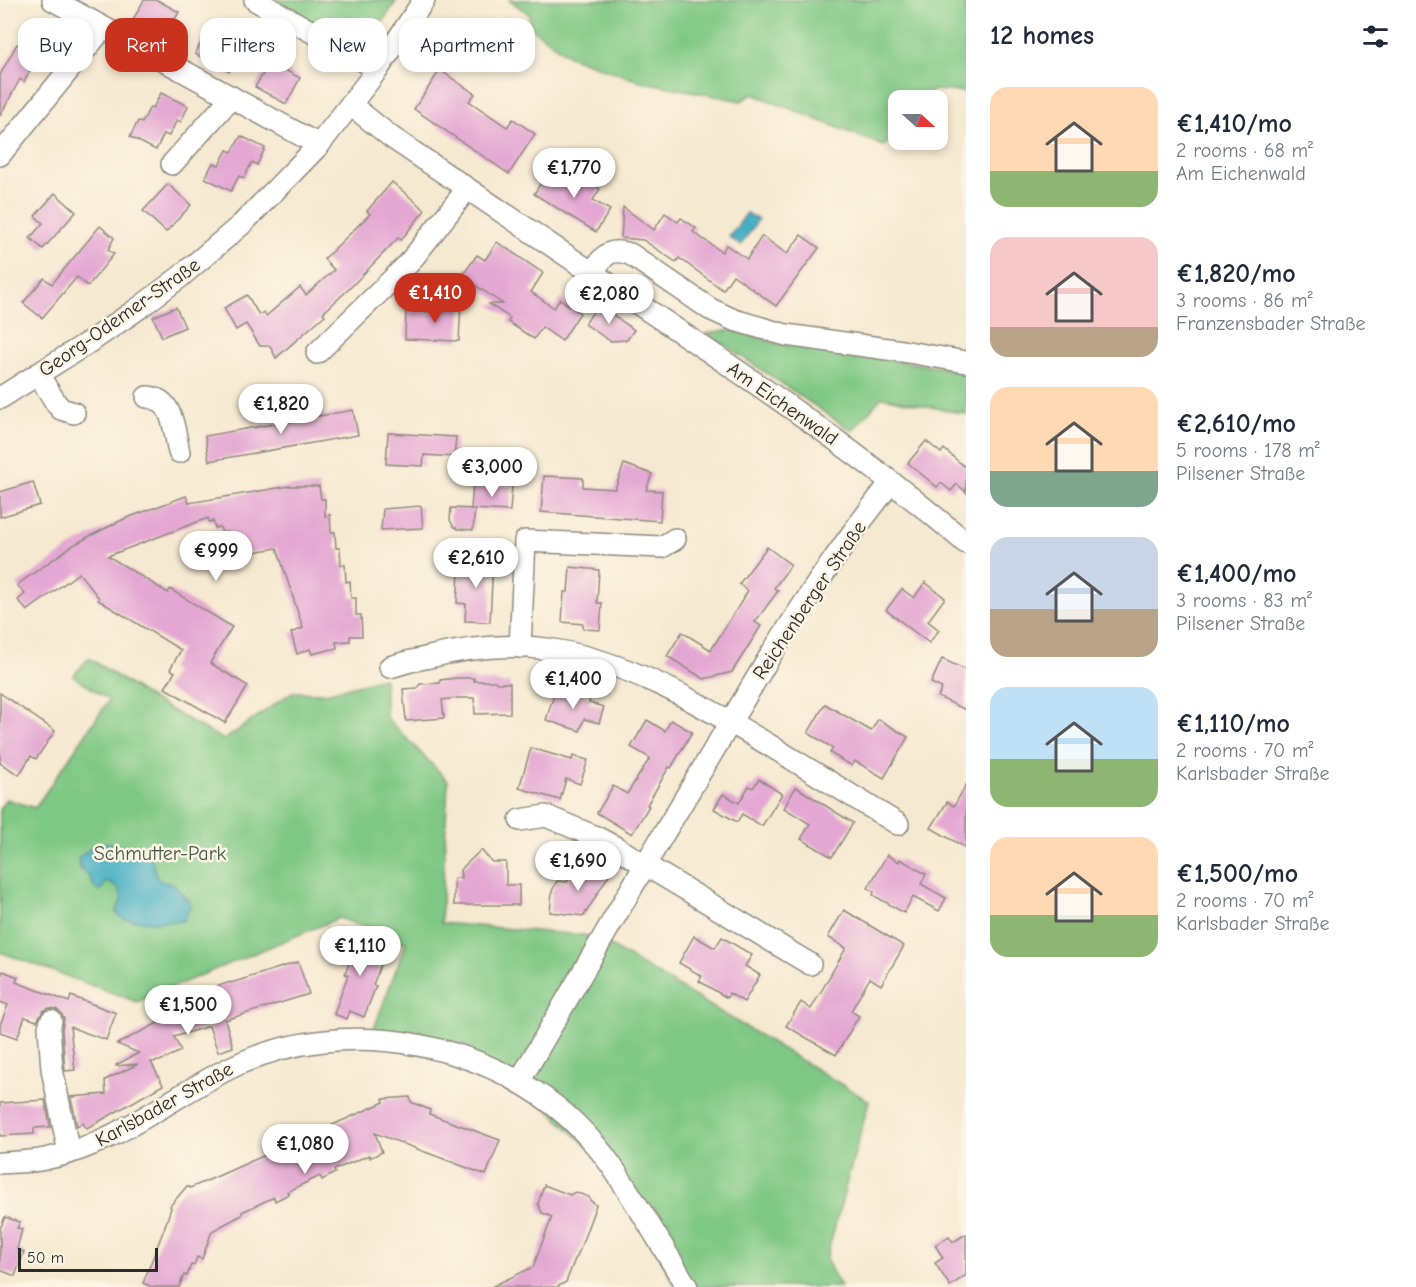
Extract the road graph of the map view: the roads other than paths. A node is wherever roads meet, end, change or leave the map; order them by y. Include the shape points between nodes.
1 (53, 0) edge
2 (255, 0) edge
3 (424, 0) edge
4 (103, 28) junction
5 (308, 30) edge
6 (387, 56) edge
7 (376, 72) edge
8 (232, 98) junction
9 (351, 105) junction
10 (319, 145) junction
11 (0, 155) edge
12 (172, 164) dead end
13 (467, 189) junction
14 (592, 273) junction
15 (317, 353) dead end
16 (966, 363) edge
17 (38, 374) junction
18 (147, 397) dead end
19 (0, 398) edge
20 (74, 413) dead end
21 (179, 452) dead end
22 (891, 482) junction
23 (675, 538) dead end
24 (966, 543) edge
25 (520, 647) junction
26 (390, 666) dead end
27 (730, 722) junction
28 (520, 820) dead end
29 (898, 824) dead end
30 (645, 865) junction
31 (810, 964) dead end
32 (51, 1021) dead end
33 (519, 1082) junction
34 (69, 1153) junction
35 (0, 1162) edge
36 (682, 1285) edge

1 - 4 street
2 - 5 street
3 - 6 street, Georg-Odemer-Straße
4 - 8 street
4 - 11 street
7 - 9 street, Georg-Odemer-Straße
8 - 10 street
8 - 12 street
9 - 10 street, Georg-Odemer-Straße
9 - 13 street, Am Eichenwald
10 - 17 street, Georg-Odemer-Straße via 242,224 187,272 112,327
13 - 14 street, Am Eichenwald
13 - 15 street via 409,263
14 - 16 street via 604,256 621,251 710,309 734,320 786,335
14 - 22 street, Am Eichenwald via 732,366
17 - 19 street, Georg-Odemer-Straße
17 - 20 street via 61,409
18 - 21 street via 166,405
22 - 24 street, Am Eichenwald
22 - 27 street, Reichenberger Straße via 818,582
23 - 25 street via 662,547 525,541
25 - 26 street via 473,648
25 - 27 street via 547,649 604,663 670,690
27 - 29 street
27 - 30 street, Reichenberger Straße
28 - 30 street via 546,816 596,837
30 - 31 street
30 - 33 street, Reichenberger Straße
32 - 34 street via 52,1069
33 - 34 street, Karlsbader Straße via 433,1049 370,1039 318,1042 261,1054 236,1065 99,1142
33 - 36 street, Karlsbader Straße via 575,1123 605,1157 654,1231
34 - 35 street, Karlsbader Straße

